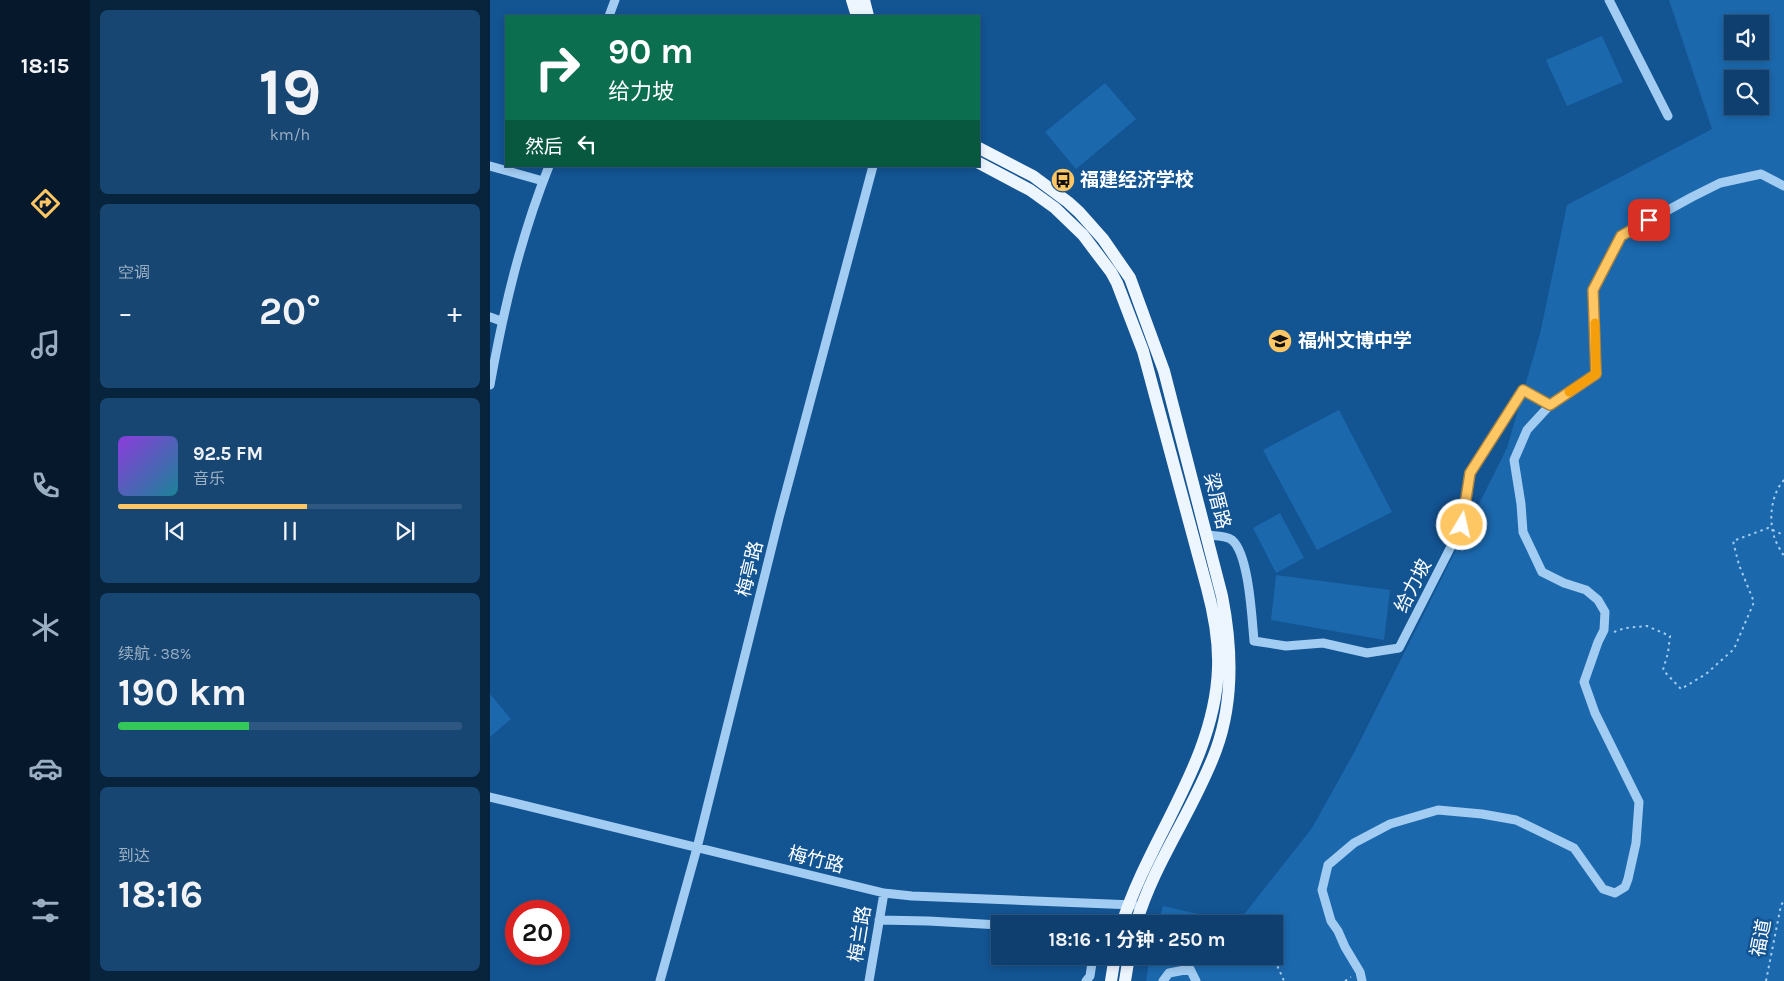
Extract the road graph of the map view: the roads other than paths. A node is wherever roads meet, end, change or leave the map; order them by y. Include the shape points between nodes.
1 (615, 0) edge
2 (852, 0) edge
3 (864, 0) edge
4 (1609, 0) edge
5 (609, 15) edge
6 (857, 15) edge
7 (868, 15) edge
8 (1668, 116) dead end
9 (980, 149) edge
10 (980, 164) edge
11 (490, 166) edge
12 (549, 167) edge
13 (873, 167) edge
14 (543, 181) junction
15 (1784, 186) edge
16 (490, 317) edge
17 (501, 321) junction
18 (490, 385) edge
19 (1550, 405) junction
20 (1206, 535) junction
21 (490, 797) edge
22 (697, 848) junction
23 (884, 893) junction
24 (1128, 905) junction
25 (1141, 905) junction
26 (1125, 915) edge
27 (1138, 915) edge
28 (879, 920) junction
29 (991, 924) edge
30 (1092, 965) edge
31 (1114, 965) edge
32 (1128, 965) edge
33 (660, 981) edge
34 (869, 981) edge
35 (1086, 981) edge
36 (1111, 981) edge
37 (1125, 981) edge
38 (1163, 981) edge
39 (1196, 981) edge
40 (1362, 981) edge

1 - 5 street
2 - 6 main road
3 - 7 main road
4 - 8 street
9 - 20 main road, 梁厝路 via 1033,176 1068,202 1092,226 1124,268 1139,299 1164,371
10 - 24 main road, 梁厝路 via 1056,208 1088,241 1117,283 1143,351 1211,602 1218,667 1206,735
11 - 14 street
12 - 14 street
13 - 22 street, 梅亭路
14 - 17 street via 518,253
15 - 19 street via 1761,174 1720,183 1621,236 1593,290 1596,374
16 - 17 street
17 - 18 street
19 - 20 street, 给力坡 via 1523,390 1470,473 1462,525 1399,648 1367,653 1323,643 1286,646 1254,641 1248,578 1238,548 1228,538
19 - 40 street via 1527,430 1514,460 1523,532 1542,572 1586,590 1598,600 1605,612 1604,630 1584,682 1595,713 1639,802 1636,843 1625,887 1615,893 1603,889 1574,848 1516,820 1438,810 1390,824 1354,843 1328,865 1322,890 1331,921
20 - 25 main road, 梁厝路 via 1227,623 1230,683 1225,717 1210,766
21 - 22 street, 梅竹路
22 - 23 street, 梅竹路
22 - 33 street, 梅亭路
23 - 24 street, 梅竹路
23 - 28 street, 梅兰路
24 - 25 street, 梅竹路
24 - 26 main road, 梁厝路
25 - 27 main road, 梁厝路
28 - 29 street
28 - 34 street, 梅兰路
30 - 35 street
31 - 36 main road
32 - 37 main road
38 - 39 street via 1169,973 1190,969

